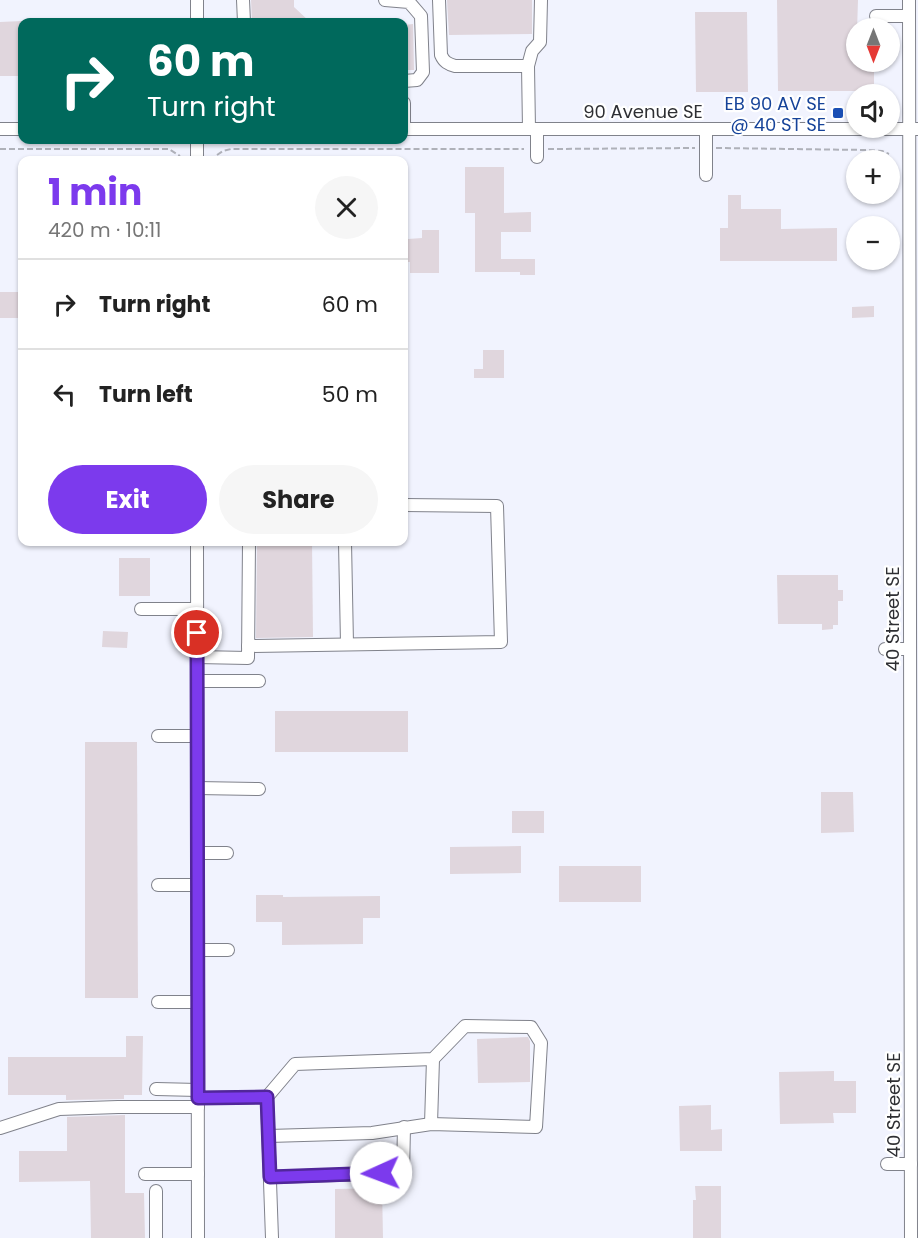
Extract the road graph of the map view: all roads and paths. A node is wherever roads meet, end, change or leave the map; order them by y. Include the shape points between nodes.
1 (197, 0) edge
2 (243, 0) edge
3 (385, 0) edge
4 (439, 0) edge
5 (542, 0) edge
6 (909, 0) edge
7 (876, 16) dead end
8 (909, 16) junction
9 (196, 18) edge
10 (244, 18) edge
11 (914, 42) edge
12 (528, 66) junction
13 (408, 81) edge
14 (408, 127) edge
15 (0, 129) edge
16 (18, 129) edge
17 (533, 129) junction
18 (706, 129) junction
19 (914, 129) edge
20 (706, 148) junction
21 (0, 149) edge
22 (867, 150) edge
23 (537, 153) junction
24 (217, 155) dead end
25 (180, 156) dead end
26 (706, 175) dead end
27 (914, 254) edge
28 (914, 374) edge
29 (408, 505) edge
30 (914, 508) edge
31 (197, 546) edge
32 (249, 546) edge
33 (345, 546) edge
34 (141, 609) dead end
35 (197, 609) junction
36 (347, 644) junction
37 (248, 646) junction
38 (885, 649) dead end
39 (910, 649) junction
40 (197, 657) junction
41 (197, 681) junction
42 (259, 681) dead end
43 (158, 736) dead end
44 (197, 736) junction
45 (197, 788) junction
46 (259, 789) dead end
47 (198, 853) junction
48 (227, 853) dead end
49 (158, 885) dead end
50 (198, 885) junction
51 (228, 950) dead end
52 (198, 951) junction
53 (158, 1002) dead end
54 (198, 1002) junction
55 (433, 1059) junction
56 (156, 1089) dead end
57 (267, 1097) junction
58 (198, 1098) junction
59 (431, 1124) junction
60 (404, 1127) junction
61 (0, 1128) edge
62 (269, 1136) junction
63 (887, 1164) dead end
64 (911, 1164) junction
65 (145, 1174) dead end
66 (198, 1174) junction
67 (270, 1177) junction
68 (156, 1191) dead end
69 (156, 1238) edge
70 (198, 1238) edge
71 (272, 1238) edge
72 (911, 1238) edge

1 - 9 street
2 - 10 street
3 - 13 street via 409,2 421,16 423,72 417,80
4 - 12 street via 441,55 448,64
5 - 12 street via 540,42 532,51
6 - 8 street, 40 Street SE
7 - 8 street
8 - 11 street, 40 Street SE
11 - 19 street, 40 Street SE
12 - 17 street
14 - 17 street, 90 Avenue SE
15 - 16 street
17 - 18 street, 90 Avenue SE
17 - 23 street
18 - 19 street, 90 Avenue SE
18 - 20 street
19 - 27 street, 40 Street SE
20 - 22 path
20 - 23 path
20 - 26 street
21 - 25 path via 169,149
23 - 24 path via 231,148
27 - 28 street, 40 Street SE
28 - 30 street, 40 Street SE
29 - 36 street via 497,506 501,642
30 - 39 street, 40 Street SE
31 - 35 street
32 - 37 street
33 - 36 street
34 - 35 street
35 - 40 street
36 - 37 street
37 - 40 street via 248,658
38 - 39 street
39 - 64 street, 40 Street SE
40 - 41 street
41 - 42 street
41 - 44 street
43 - 44 street
44 - 45 street
45 - 46 street
45 - 47 street
47 - 48 street
47 - 50 street
49 - 50 street
50 - 52 street
51 - 52 street
52 - 54 street
53 - 54 street
54 - 58 street
55 - 57 street via 295,1064
55 - 59 street
55 - 59 street via 465,1026 531,1027 541,1043 536,1127
56 - 58 street
57 - 58 street
57 - 62 street
58 - 61 street via 58,1109
58 - 66 street
59 - 60 street
60 - 62 street
60 - 67 street via 403,1173
62 - 67 street
63 - 64 street
64 - 72 street, 40 Street SE
65 - 66 street
66 - 70 street
67 - 71 street
68 - 69 street

